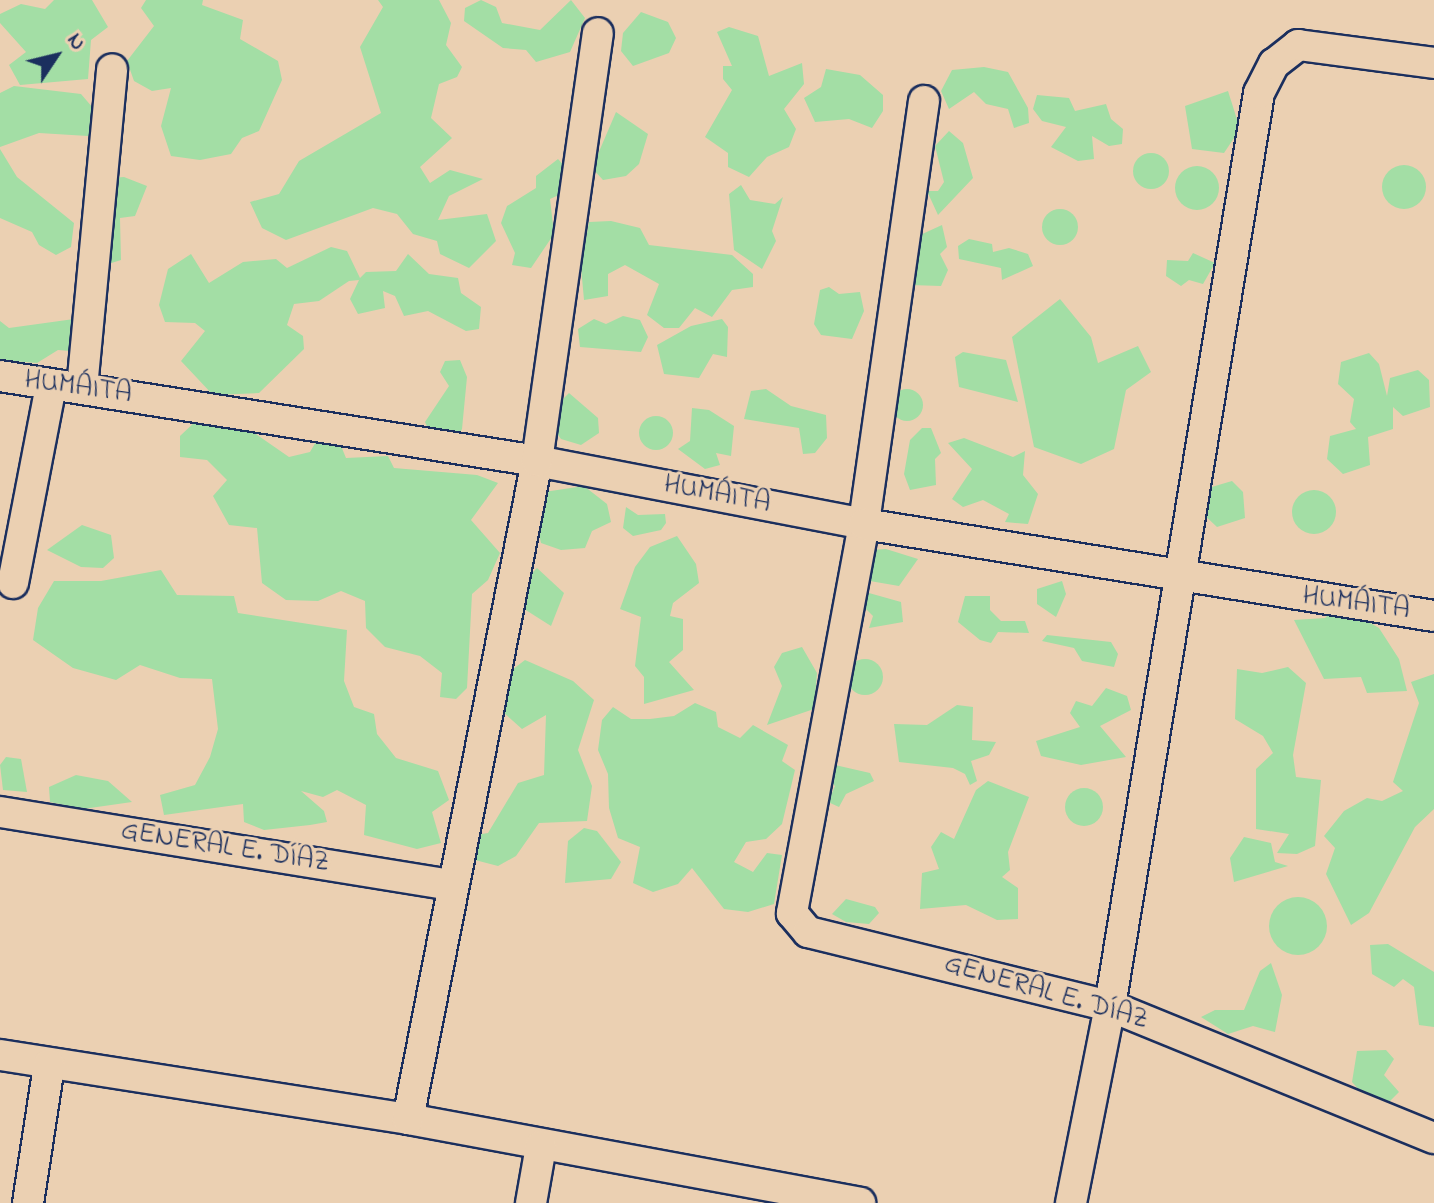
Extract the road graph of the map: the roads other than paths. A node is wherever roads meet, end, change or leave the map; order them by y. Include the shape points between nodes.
1 (598, 33) dead end
2 (1434, 63) edge
3 (112, 69) dead end
4 (924, 101) dead end
5 (0, 376) edge
6 (51, 386) junction
7 (82, 388) junction
8 (537, 461) junction
9 (864, 524) junction
10 (1176, 577) junction
11 (13, 583) dead end
12 (1434, 616) edge
13 (0, 812) edge
14 (450, 885) junction
15 (1110, 1006) junction
16 (0, 1055) edge
17 (49, 1065) junction
18 (408, 1119) junction
19 (1434, 1138) edge
20 (541, 1146) junction
21 (28, 1203) edge
22 (531, 1203) edge
23 (860, 1203) edge
24 (1071, 1203) edge

1 - 8 street
2 - 10 street via 1298,45 1274,64 1259,93
3 - 7 street
4 - 9 street
5 - 6 street, HUMÁITA
6 - 7 street, HUMÁITA
6 - 11 street
7 - 8 street, HUMÁITA
8 - 9 street, HUMÁITA
8 - 14 street
9 - 10 street, HUMÁITA
9 - 15 street, GENERAL E. DÍAZ via 792,913 808,932
10 - 12 street, HUMÁITA
10 - 15 street
13 - 14 street, GENERAL E. DÍAZ
14 - 18 street
15 - 19 street, GENERAL E. DÍAZ
15 - 24 street
16 - 17 street
17 - 18 street
17 - 21 street
18 - 20 street
20 - 22 street
20 - 23 street

